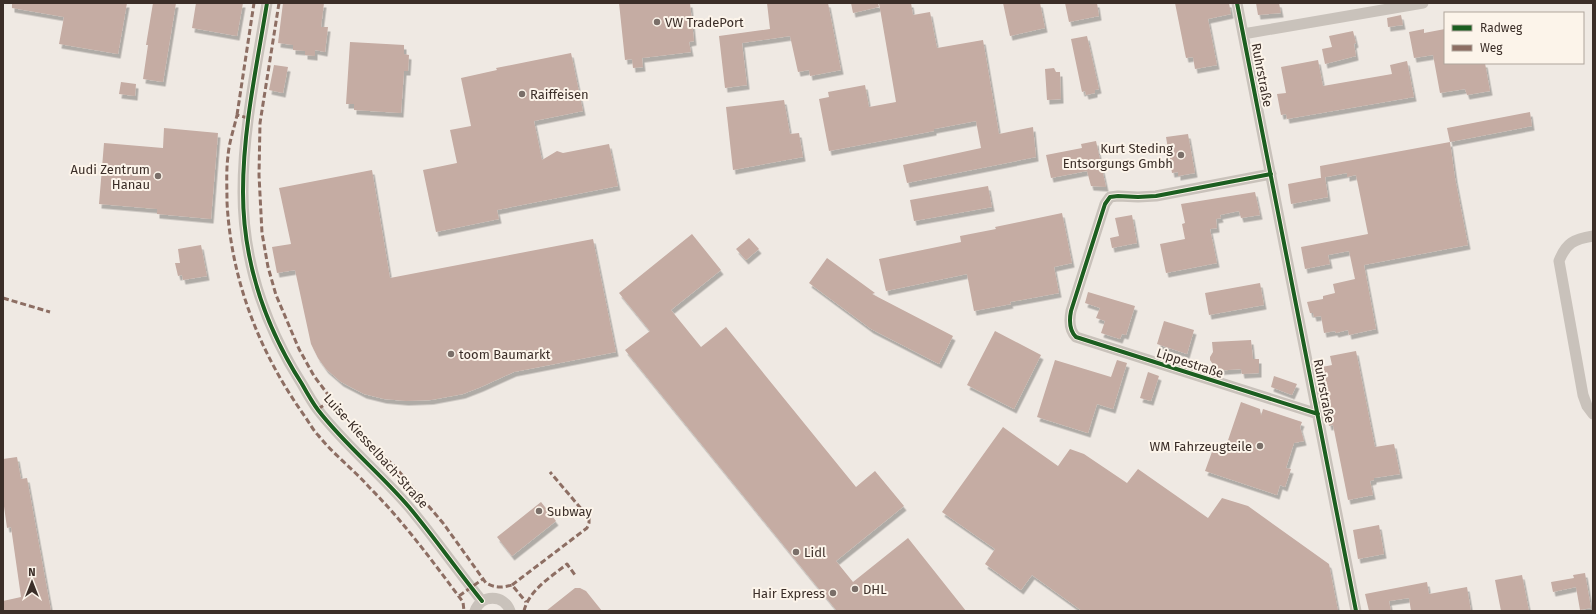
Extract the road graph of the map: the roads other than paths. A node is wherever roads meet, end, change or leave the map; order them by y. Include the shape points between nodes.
1 (267, 3) edge
2 (1237, 3) edge
3 (1423, 3) edge
4 (1243, 34) junction
5 (1271, 174) junction
6 (1593, 236) edge
7 (1318, 414) junction
8 (1593, 414) edge
9 (482, 601) junction
10 (475, 611) edge
11 (510, 611) edge
12 (1356, 611) edge

1 - 9 street, Luise-Kiesselbach-Straße via 247,122 243,177 248,247 261,301 288,362 318,409 346,443 409,507
2 - 4 street, Ruhrstraße
3 - 4 street
4 - 5 street, Ruhrstraße
5 - 7 street, Ruhrstraße
5 - 7 street, Lippestraße via 1156,196 1110,197 1105,204 1069,319 1072,333 1076,337
6 - 8 street via 1571,243 1563,250 1559,261 1584,395
7 - 12 street, Ruhrstraße
9 - 10 street
9 - 11 street via 492,597 500,599

